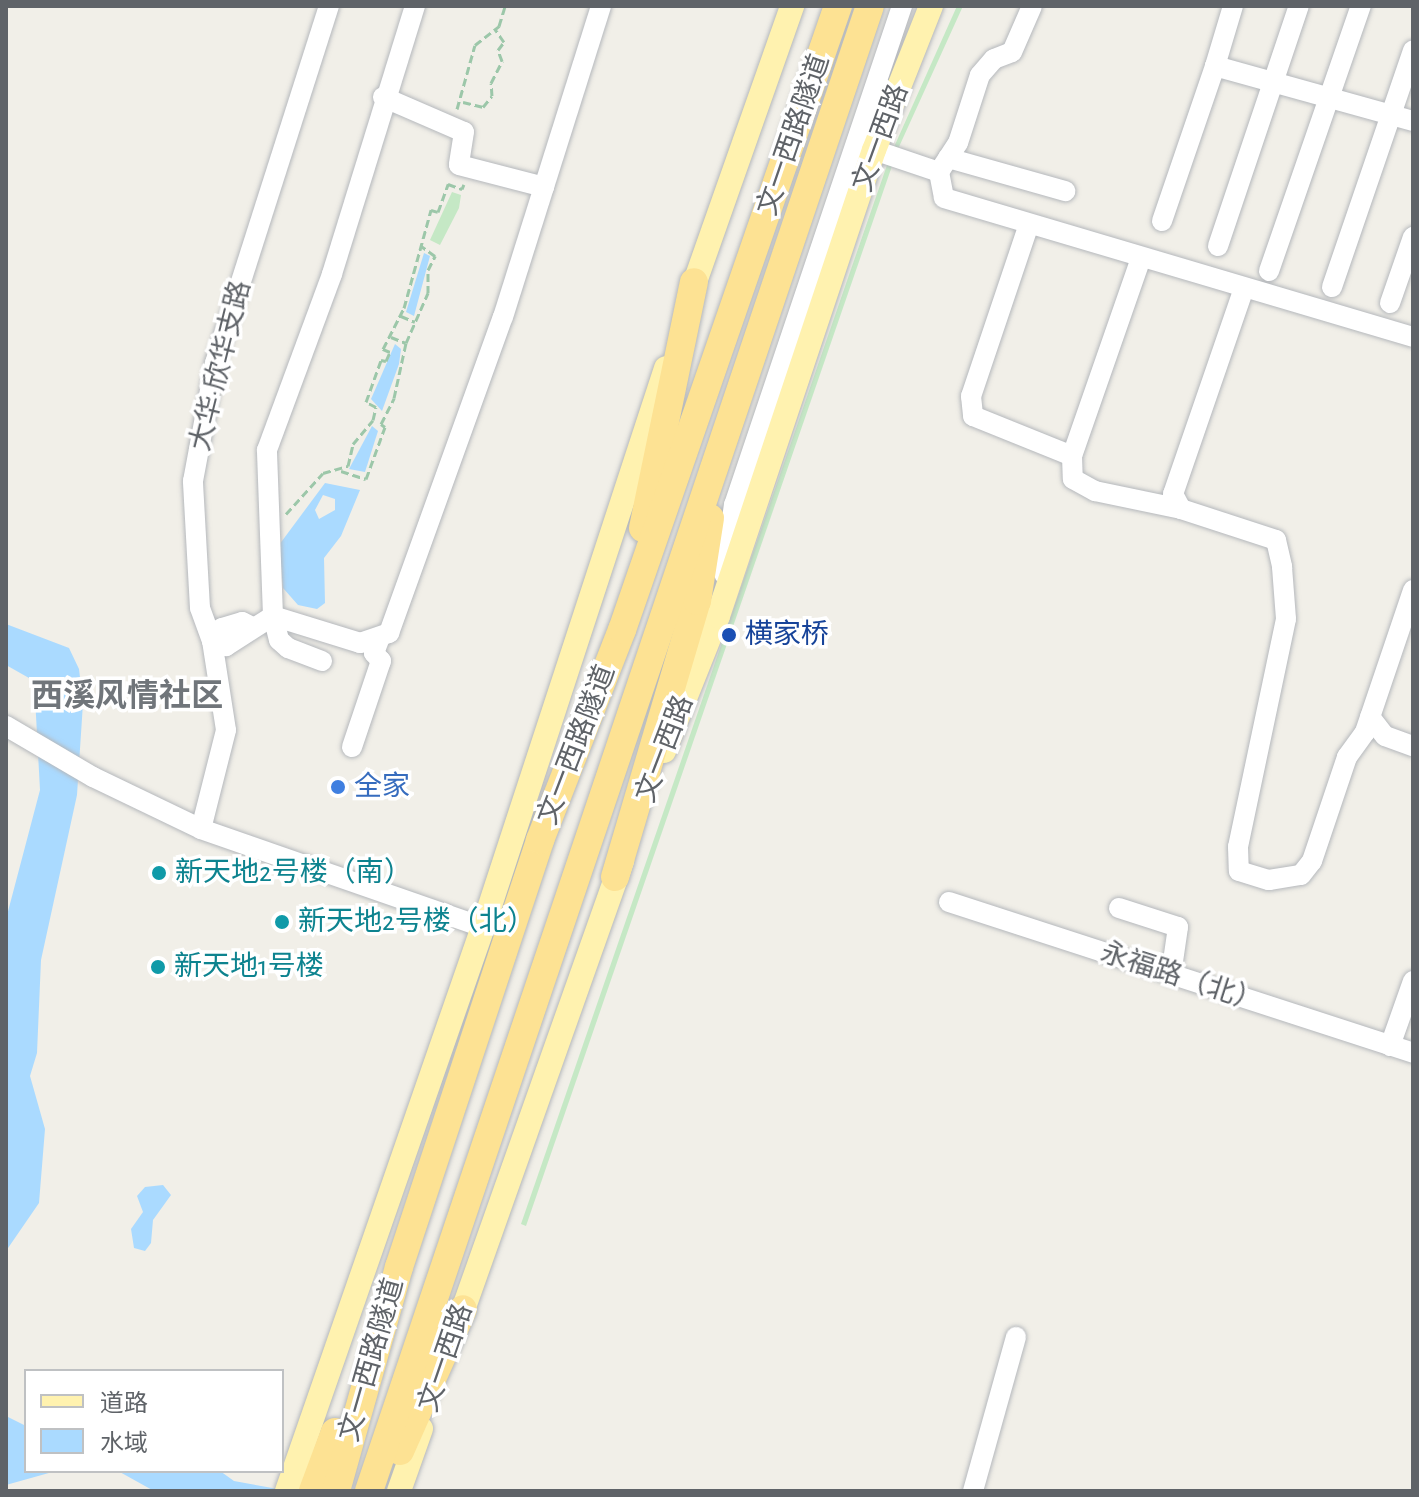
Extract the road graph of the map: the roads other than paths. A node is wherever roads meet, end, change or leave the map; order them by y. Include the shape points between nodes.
1 (329, 6) edge
2 (415, 6) edge
3 (601, 6) edge
4 (792, 6) edge
5 (838, 6) edge
6 (870, 6) edge
7 (902, 6) edge
8 (931, 6) edge
9 (1032, 6) edge
10 (1233, 6) edge
11 (1299, 6) edge
12 (1361, 6) edge
13 (1413, 50) edge
14 (1215, 66) junction
15 (1273, 82) junction
16 (383, 97) junction
17 (1329, 98) junction
18 (1391, 115) junction
19 (1413, 121) edge
20 (874, 150) junction
21 (943, 165) junction
22 (544, 187) junction
23 (1065, 191) dead end
24 (1162, 221) dead end
25 (1029, 224) junction
26 (1413, 237) edge
27 (1218, 246) dead end
28 (1141, 258) junction
29 (1269, 271) dead end
30 (694, 282) junction
31 (1332, 287) dead end
32 (1244, 288) junction
33 (1390, 303) dead end
34 (1413, 337) edge
35 (720, 449) junction
36 (1072, 456) junction
37 (1181, 509) junction
38 (1413, 590) edge
39 (273, 616) junction
40 (718, 616) junction
41 (622, 630) junction
42 (379, 640) junction
43 (212, 641) junction
44 (322, 661) dead end
45 (1370, 717) junction
46 (9, 728) edge
47 (1413, 746) edge
48 (352, 747) dead end
49 (201, 829) junction
50 (615, 877) junction
51 (949, 902) dead end
52 (1119, 908) dead end
53 (483, 927) junction
54 (1171, 975) junction
55 (1413, 981) edge
56 (1390, 1046) junction
57 (1413, 1053) edge
58 (463, 1309) joint
59 (1016, 1337) dead end
60 (336, 1454) junction
61 (386, 1484) edge
62 (287, 1491) edge
63 (313, 1491) edge
64 (336, 1491) edge
65 (973, 1491) edge

1 - 43 street, 大华·欣华支路 via 215,363 193,481 200,608
2 - 16 street
3 - 22 street
4 - 30 main road
5 - 41 highway, 文一西路隧道
6 - 35 highway, 文一西路隧道
7 - 40 street via 734,505
8 - 20 main road, 文一西路
9 - 21 street via 1012,52 994,59 980,75
10 - 14 street
11 - 15 street
12 - 17 street
13 - 18 street
14 - 15 street
14 - 24 street
15 - 17 street
15 - 27 street
16 - 22 street via 464,132 459,165
16 - 39 street via 332,274 267,450
17 - 18 street
17 - 29 street
18 - 19 street
18 - 31 street
20 - 21 street
20 - 40 main road, 文一西路
21 - 23 street
21 - 25 street via 944,198
22 - 42 street via 397,614 389,633
25 - 28 street
25 - 36 street via 971,396 973,416
26 - 33 street
28 - 32 street
28 - 36 street
30 - 41 highway
30 - 53 main road
32 - 34 street
32 - 37 street via 1173,494
35 - 50 highway via 697,601
35 - 61 highway, 文一西路隧道
36 - 37 street via 1073,479 1095,491
37 - 45 street via 1276,540 1282,567 1286,619 1238,847 1239,871 1269,880 1301,875 1312,861 1347,757
38 - 45 street
39 - 42 street via 360,643
39 - 43 street via 226,646
39 - 44 street via 279,640
40 - 50 main road, 文一西路
41 - 60 highway, 文一西路隧道 via 540,840
42 - 48 street via 374,653 381,661
43 - 49 street, 大华·欣华支路 via 226,730
45 - 47 street via 1385,736
46 - 49 street via 93,777
49 - 53 street
50 - 58 main road, 文一西路
51 - 54 street, 永福路（北）
52 - 54 street via 1178,927
53 - 62 main road
54 - 56 street, 永福路（北）
55 - 56 street
56 - 57 street, 永福路（北）
58 - 61 highway
59 - 65 street
60 - 63 highway
60 - 64 highway, 文一西路隧道

